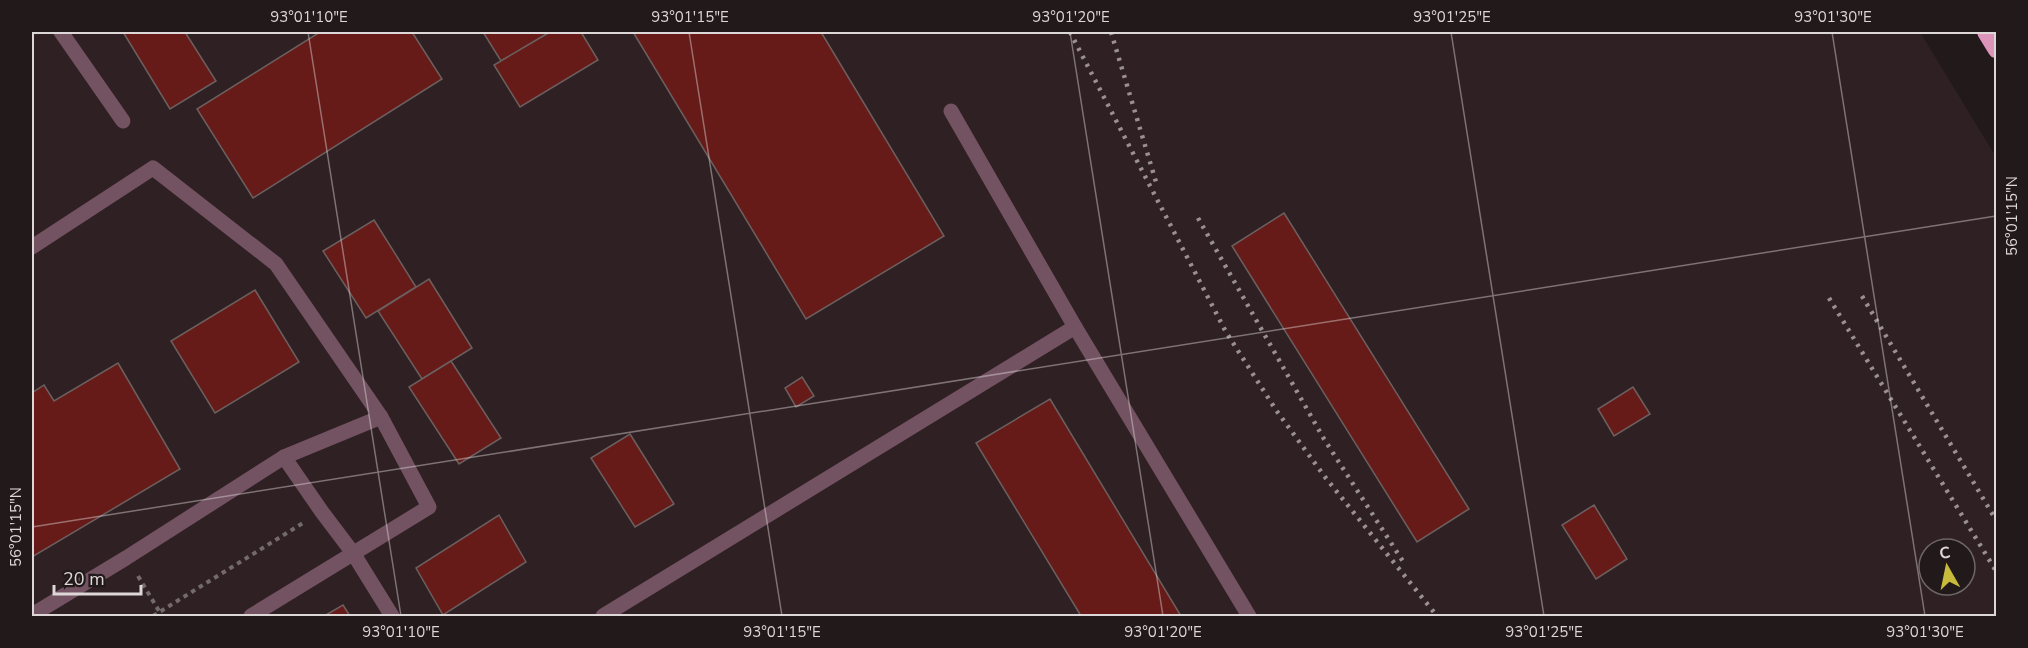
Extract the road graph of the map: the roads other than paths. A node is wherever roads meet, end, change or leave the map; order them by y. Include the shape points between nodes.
1 (61, 32) edge
2 (1985, 32) edge
3 (1996, 50) edge
4 (951, 111) dead end
5 (123, 121) dead end
6 (32, 247) edge
7 (1075, 327) junction
8 (381, 417) junction
9 (284, 457) junction
10 (353, 553) junction
11 (32, 615) edge
12 (251, 616) edge
13 (392, 616) edge
14 (603, 616) edge
15 (1249, 616) edge

1 - 5 lane
2 - 3 highway
4 - 7 lane
6 - 8 lane via 153,168 276,264
7 - 14 lane
7 - 15 lane
8 - 9 lane
8 - 10 lane via 429,507
9 - 10 lane
9 - 11 lane
10 - 12 lane
10 - 13 lane

